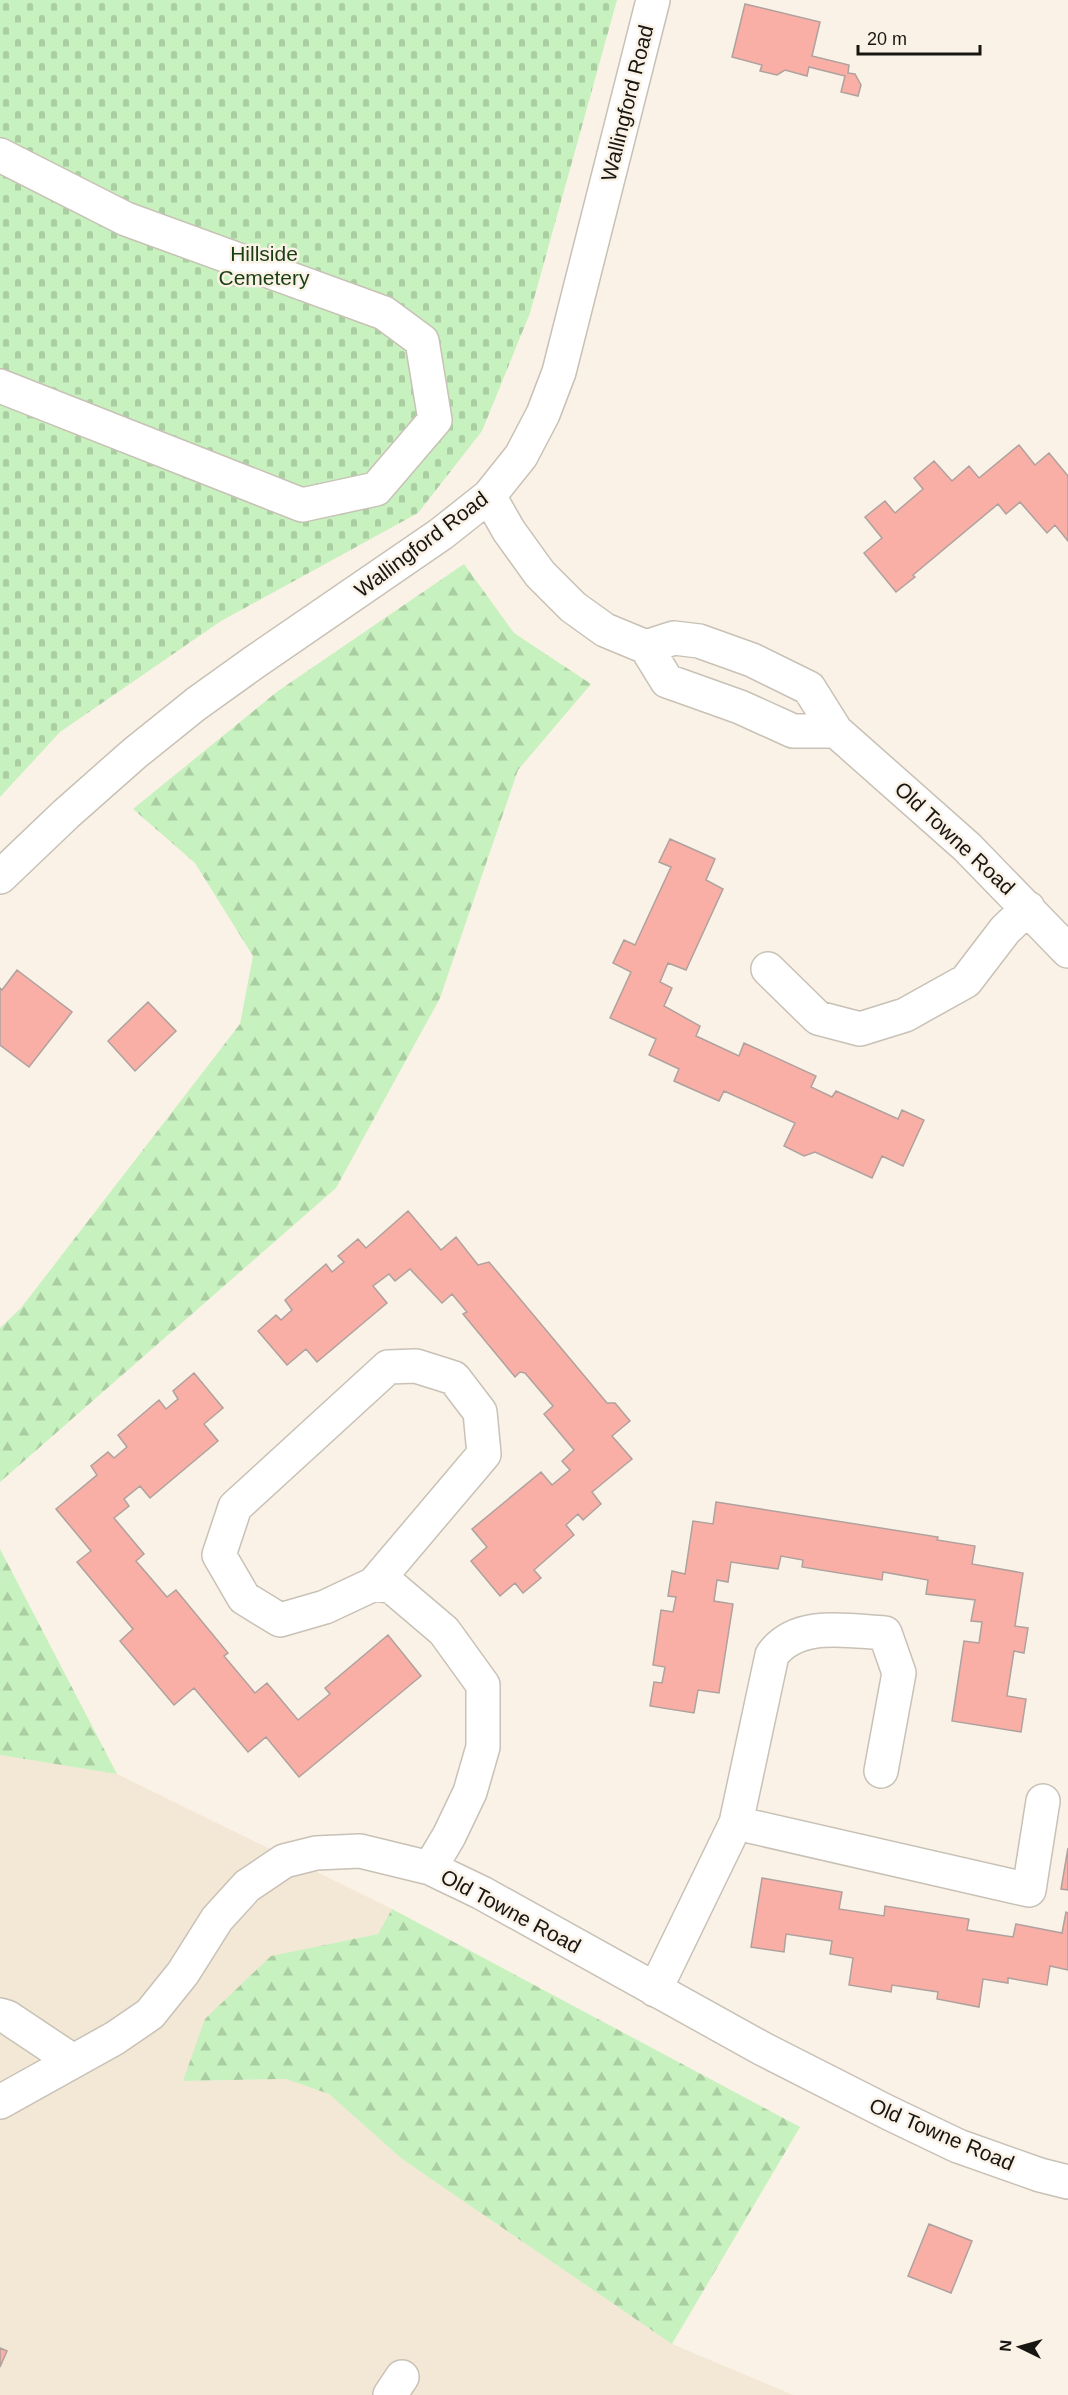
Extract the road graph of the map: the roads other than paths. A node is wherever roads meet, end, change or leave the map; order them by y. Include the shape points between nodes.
1 (653, 0) edge
2 (0, 155) edge
3 (0, 386) edge
4 (489, 496) junction
5 (646, 647) junction
6 (836, 731) junction
7 (0, 877) edge
8 (1028, 908) junction
9 (1068, 951) edge
10 (768, 969) dead end
11 (374, 1584) junction
12 (881, 1771) dead end
13 (1043, 1802) dead end
14 (736, 1823) junction
15 (430, 1868) junction
16 (655, 1990) junction
17 (0, 2015) edge
18 (73, 2061) junction
19 (0, 2102) edge
20 (1068, 2182) edge

1 - 4 street, Wallingford Road via 559,372 521,456
2 - 3 street via 126,219 384,314 422,341 435,420 376,489 302,505
4 - 5 street via 540,574 573,607 604,630
4 - 7 street, Wallingford Road via 441,534 196,704 135,753
5 - 6 street via 667,681 793,731
5 - 6 street, Old Towne Road via 674,638 699,641 752,660 808,688
6 - 8 street, Old Towne Road via 967,847
8 - 9 street, Old Towne Road
8 - 10 street via 1005,930 966,981 905,1016 860,1029 818,1018
11 - 11 street via 326,1608 280,1620 244,1598 219,1555 235,1507 388,1367 416,1366 454,1378 480,1412 483,1454
11 - 15 street via 391,1586 444,1631 483,1684 483,1747 474,1780
12 - 14 street via 899,1673 885,1634 833,1630 799,1634 780,1644 772,1655
13 - 14 street via 1029,1890
14 - 16 street
15 - 16 street, Old Towne Road
15 - 18 street, Old Towne Road via 360,1851 316,1853 284,1861 247,1886 217,1919 183,1973 150,2014
16 - 20 street, Old Towne Road via 958,2146
17 - 18 street
18 - 19 street, Old Towne Road

